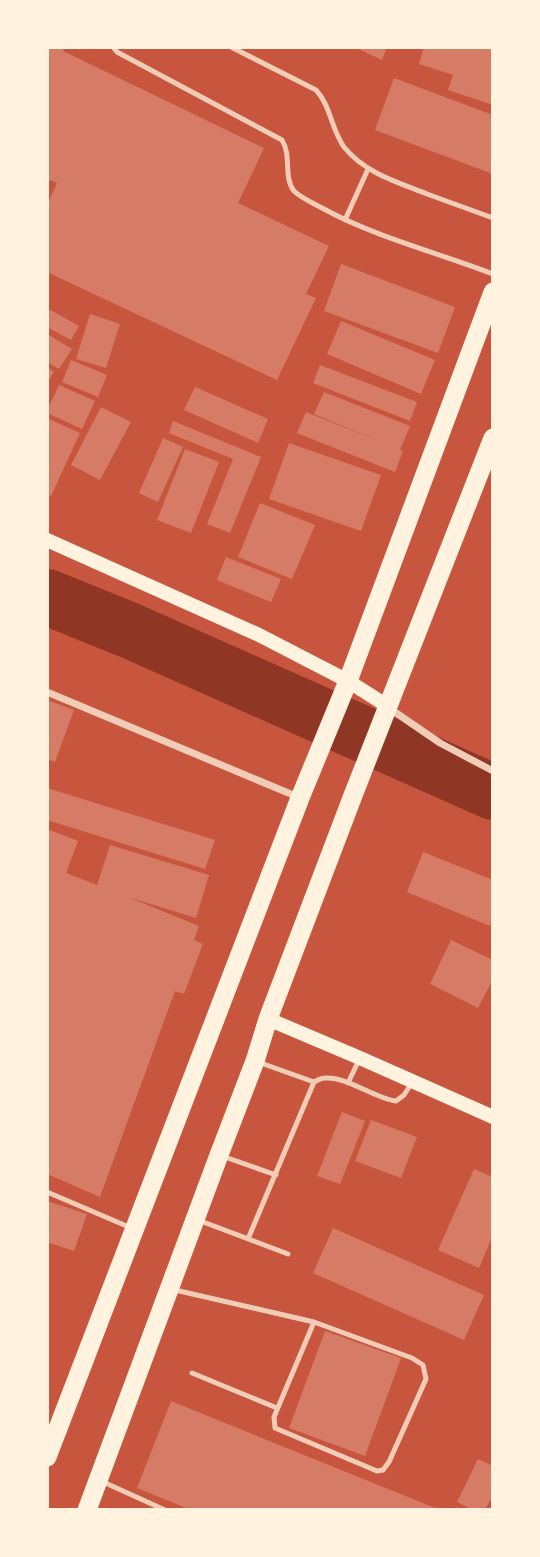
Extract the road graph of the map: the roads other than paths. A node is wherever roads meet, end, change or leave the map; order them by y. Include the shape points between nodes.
1 (113, 47) edge
2 (230, 47) edge
3 (368, 169) junction
4 (493, 218) edge
5 (345, 220) junction
6 (493, 274) edge
7 (493, 292) edge
8 (493, 439) edge
9 (47, 540) edge
10 (348, 681) junction
11 (47, 692) edge
12 (388, 707) junction
13 (493, 771) edge
14 (300, 798) junction
15 (268, 1019) junction
16 (360, 1058) junction
17 (255, 1061) junction
18 (314, 1082) junction
19 (412, 1082) junction
20 (348, 1083) junction
21 (493, 1117) edge
22 (219, 1155) junction
23 (276, 1175) junction
24 (47, 1192) edge
25 (195, 1219) junction
26 (135, 1230) junction
27 (248, 1239) junction
28 (288, 1254) dead end
29 (169, 1289) junction
30 (314, 1322) junction
31 (192, 1373) dead end
32 (278, 1408) junction
33 (47, 1457) edge
34 (98, 1480) junction
35 (87, 1510) edge
36 (165, 1510) edge

1 - 5 lane via 282,139 291,188
2 - 3 lane via 316,90 325,100 344,146
3 - 4 lane
3 - 5 lane
5 - 6 lane
7 - 10 highway
8 - 12 highway
9 - 10 main road via 257,634
10 - 12 main road
10 - 14 highway
11 - 14 street
12 - 13 street via 440,743
12 - 15 highway
14 - 26 highway
15 - 16 main road
15 - 17 highway
16 - 19 main road
16 - 20 lane
17 - 18 lane
17 - 22 highway
18 - 20 lane via 325,1078
18 - 23 lane
19 - 20 lane via 397,1101
19 - 21 main road
22 - 23 lane
22 - 25 highway
23 - 27 lane
24 - 26 lane
25 - 27 lane
25 - 29 highway
26 - 33 highway
27 - 28 lane
29 - 30 lane
29 - 34 highway
30 - 32 lane
30 - 32 lane via 412,1357 423,1365 426,1379 383,1470 275,1428
31 - 32 lane
34 - 35 highway
34 - 36 lane

